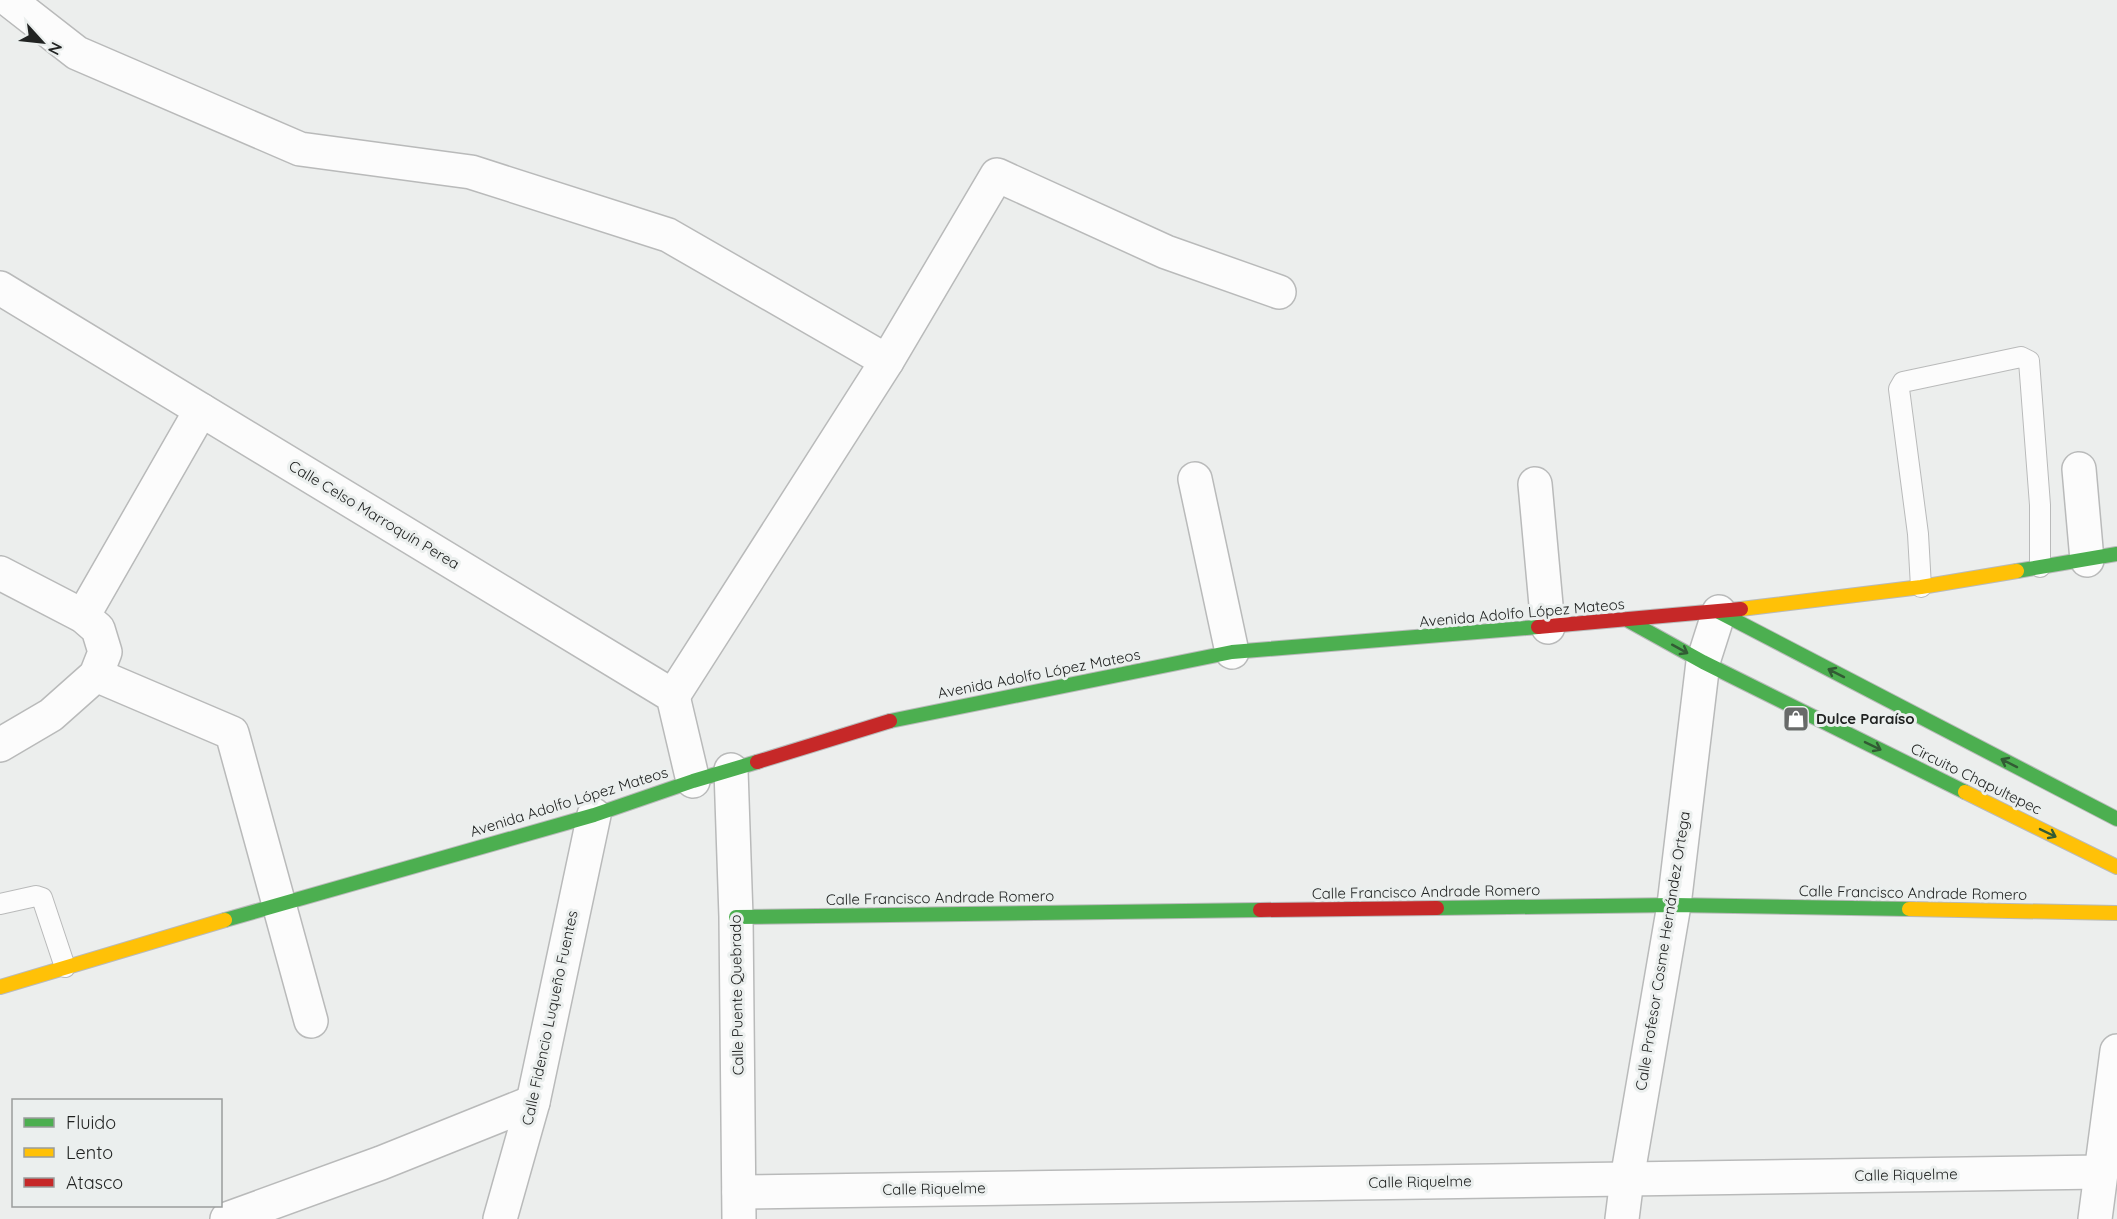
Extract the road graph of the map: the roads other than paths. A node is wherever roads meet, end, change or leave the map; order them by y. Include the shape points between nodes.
1 (9, 0) edge
2 (0, 288) edge
3 (1279, 292) dead end
4 (886, 362) junction
5 (201, 410) junction
6 (2079, 469) dead end
7 (1195, 479) dead end
8 (1535, 484) dead end
9 (2102, 557) edge
10 (2040, 567) junction
11 (0, 573) edge
12 (1921, 587) junction
13 (1719, 612) junction
14 (83, 616) junction
15 (1629, 621) junction
16 (1548, 627) junction
17 (1232, 652) junction
18 (1703, 662) junction
19 (96, 675) junction
20 (673, 696) junction
21 (0, 745) edge
22 (731, 770) junction
23 (693, 781) junction
24 (594, 815) junction
25 (2117, 819) edge
26 (2117, 867) edge
27 (0, 904) edge
28 (278, 904) junction
29 (1674, 905) junction
30 (2117, 913) edge
31 (736, 917) junction
32 (65, 967) junction
33 (0, 987) edge
34 (311, 1021) dead end
35 (2117, 1051) edge
36 (533, 1102) junction
37 (2101, 1173) junction
38 (1627, 1179) junction
39 (739, 1206) edge
40 (227, 1219) edge
41 (500, 1219) edge
42 (1622, 1219) edge
43 (2095, 1219) edge

1 - 4 street via 77,54 300,149 471,172 668,235
2 - 5 street, Calle Celso Marroquín Perea
3 - 4 street via 1166,252 997,175
4 - 20 street
5 - 14 street
5 - 20 street, Calle Celso Marroquín Perea
6 - 9 street
7 - 17 street
8 - 16 street
9 - 10 main road, Avenida Adolfo López Mateos
10 - 12 main road, Avenida Adolfo López Mateos
10 - 12 lane via 2040,505 2029,361 2021,357 1903,382 1899,389
11 - 14 street
12 - 13 main road, Avenida Adolfo López Mateos
13 - 15 main road, Avenida Adolfo López Mateos
13 - 18 street, Calle Profesor Cosme Hernández Ortega
25 -> 13 main road, Circuito Chapultepec
14 - 19 street via 98,629 105,652
15 - 16 main road, Avenida Adolfo López Mateos
15 -> 18 main road, Circuito Chapultepec
16 - 17 main road, Avenida Adolfo López Mateos
17 - 22 main road, Avenida Adolfo López Mateos via 895,720
18 -> 26 main road, Circuito Chapultepec
18 - 29 street, Calle Profesor Cosme Hernández Ortega
19 - 21 street via 51,715
19 - 28 street via 232,733
20 - 23 street
22 - 23 main road, Avenida Adolfo López Mateos
22 - 31 street, Calle Puente Quebrado
23 - 24 main road, Avenida Adolfo López Mateos
24 - 28 main road, Avenida Adolfo López Mateos
24 - 36 street, Calle Fidencio Luqueño Fuentes
27 - 32 lane via 42,898
28 - 32 main road, Avenida Adolfo López Mateos
28 - 34 street
29 - 30 main road, Calle Francisco Andrade Romero
29 - 31 main road, Calle Francisco Andrade Romero
29 - 38 street, Calle Profesor Cosme Hernández Ortega
31 - 39 street, Calle Puente Quebrado
32 - 33 main road, Avenida Adolfo López Mateos
35 - 37 street
36 - 40 street
36 - 41 street, Calle Fidencio Luqueño Fuentes
37 - 38 street, Calle Riquelme
37 - 43 street
38 - 39 street, Calle Riquelme
38 - 42 street, Calle Profesor Cosme Hernández Ortega

